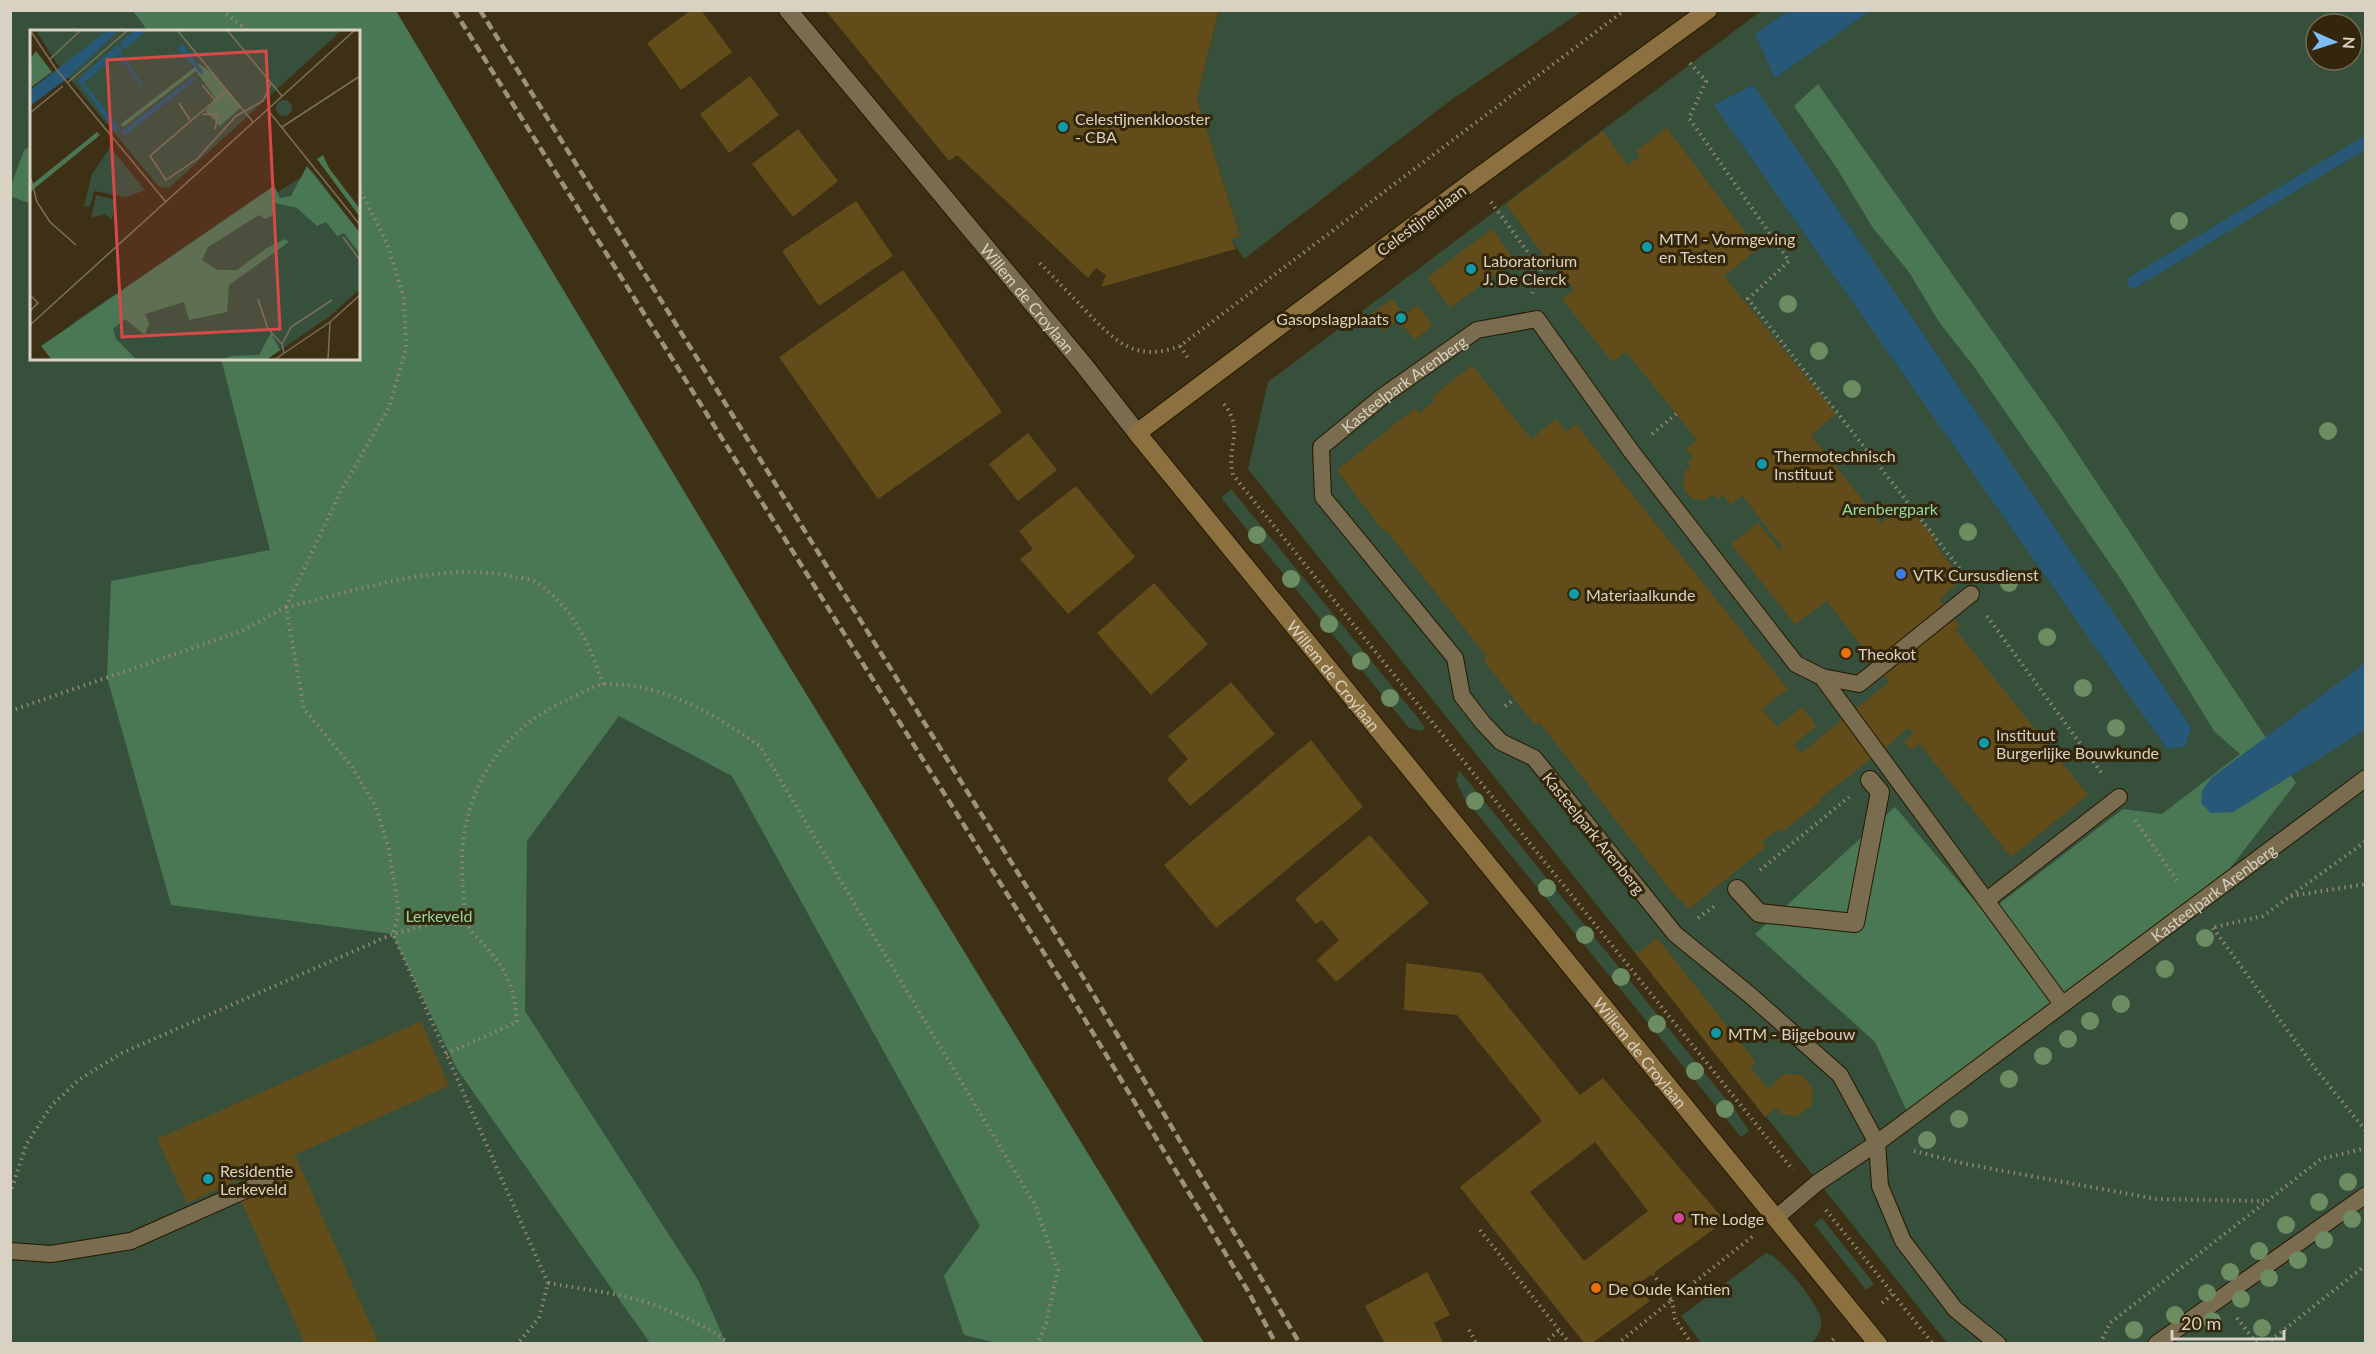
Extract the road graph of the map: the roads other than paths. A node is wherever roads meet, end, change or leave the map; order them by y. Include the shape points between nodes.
1 (788, 10) edge
2 (1708, 10) edge
3 (1137, 433) junction
4 (1971, 594) road end
5 (1822, 677) junction
6 (2366, 778) edge
7 (1870, 780) road end
8 (2119, 797) road end
9 (1737, 889) road end
10 (1986, 900) junction
11 (2062, 1004) junction
12 (1877, 1143) junction
13 (266, 1181) dead end
14 (2366, 1195) edge
15 (1777, 1217) junction
16 (10, 1251) edge
17 (1880, 1343) edge
18 (1998, 1344) edge
19 (2156, 1344) edge

1 - 3 street, Willem de Croylaan
2 - 3 street, Celestijnenlaan
3 - 15 street, Willem de Croylaan
4 - 5 lane via 1859,684
5 - 10 lane, Kasteelpark Arenberg
5 - 12 lane, Kasteelpark Arenberg via 1796,664 1631,451 1537,319 1478,330 1383,396 1321,447 1323,497 1455,658 1462,696 1483,723 1501,742 1534,758 1675,934 1840,1075
6 - 11 lane, Kasteelpark Arenberg
7 - 9 street via 1880,792 1855,923 1760,913
8 - 10 lane
10 - 11 lane, Kasteelpark Arenberg
11 - 12 lane, Kasteelpark Arenberg
12 - 15 lane, Kasteelpark Arenberg
12 - 18 lane, Kasteelpark Arenberg via 1880,1186 1903,1241 1955,1309
13 - 16 lane via 131,1241 51,1254
14 - 19 lane
15 - 17 street, Willem de Croylaan

